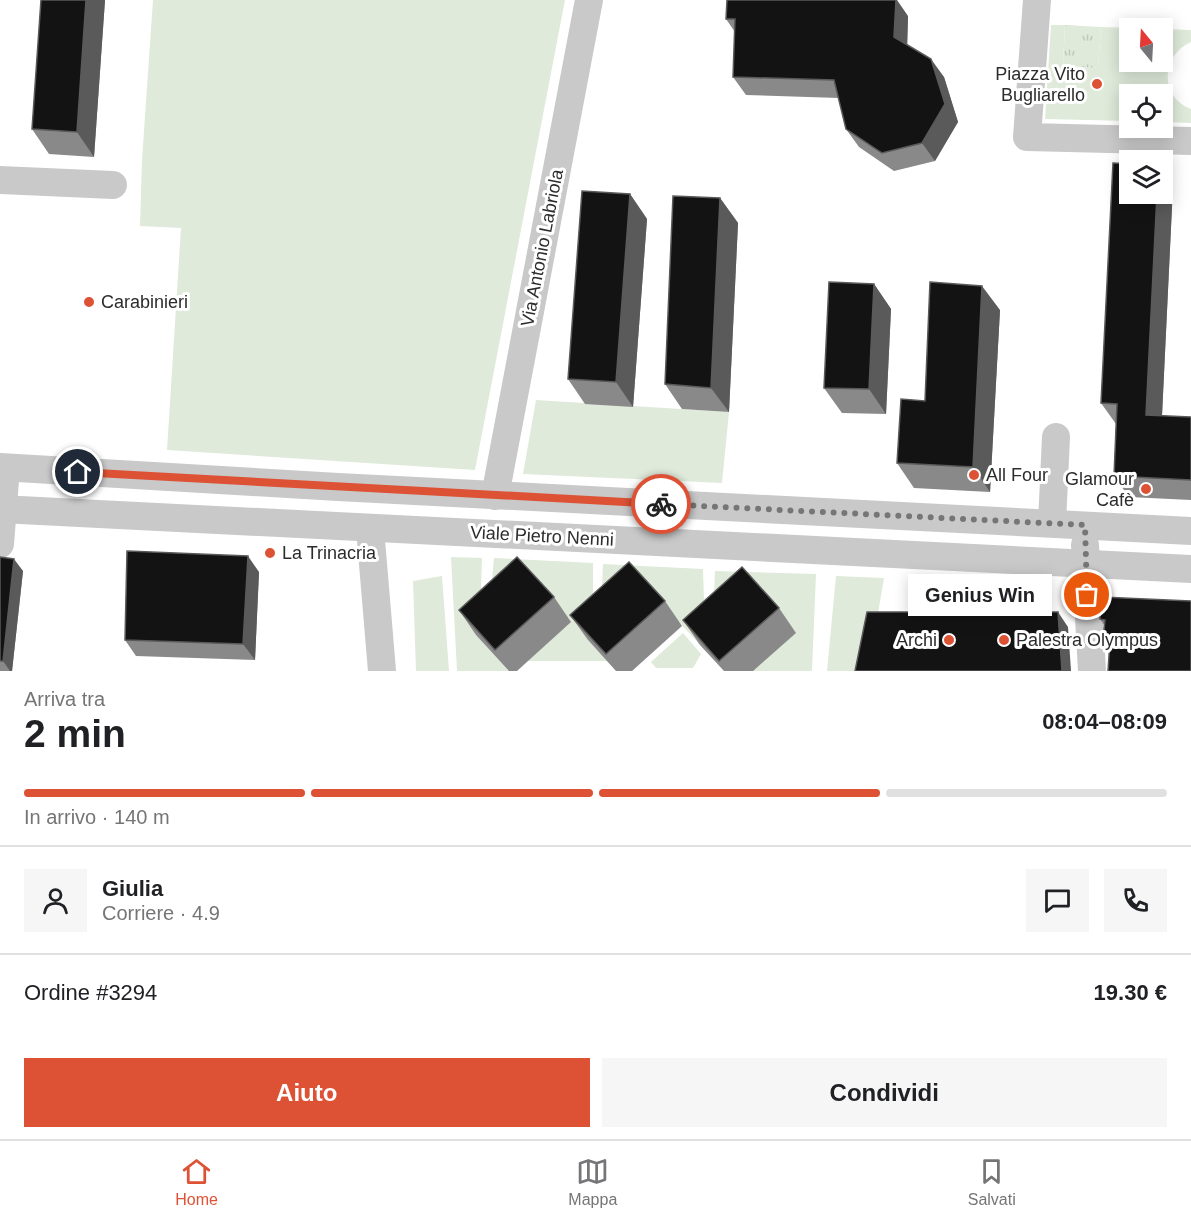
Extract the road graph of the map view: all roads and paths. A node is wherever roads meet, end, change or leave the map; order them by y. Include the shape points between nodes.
1 (589, 0) edge
2 (1038, 0) edge
3 (1191, 141) edge
4 (0, 180) edge
5 (112, 185) dead end
6 (1056, 437) dead end
7 (3, 467) edge
8 (339, 487) junction
9 (399, 490) junction
10 (495, 496) junction
11 (2, 509) edge
12 (863, 514) junction
13 (1052, 523) junction
14 (1085, 525) junction
15 (336, 526) junction
16 (384, 528) junction
17 (1191, 531) edge
18 (0, 543) edge
19 (861, 552) junction
20 (1086, 564) junction
21 (1191, 569) edge
22 (382, 671) edge
23 (1092, 671) edge

1 - 10 street, Via Antonio Labriola
2 - 3 street via 1027,137
4 - 5 street
6 - 13 street
7 - 8 street
7 - 11 street
8 - 9 street
8 - 15 street
9 - 10 street
9 - 16 street
10 - 12 street
11 - 15 street, Viale Pietro Nenni
11 - 18 street
12 - 13 street
12 - 19 street
13 - 14 street
14 - 17 street
14 - 20 street
15 - 16 street, Viale Pietro Nenni
16 - 19 street, Viale Pietro Nenni
16 - 22 street
19 - 20 street, Viale Pietro Nenni
20 - 21 street, Viale Pietro Nenni
20 - 23 street

